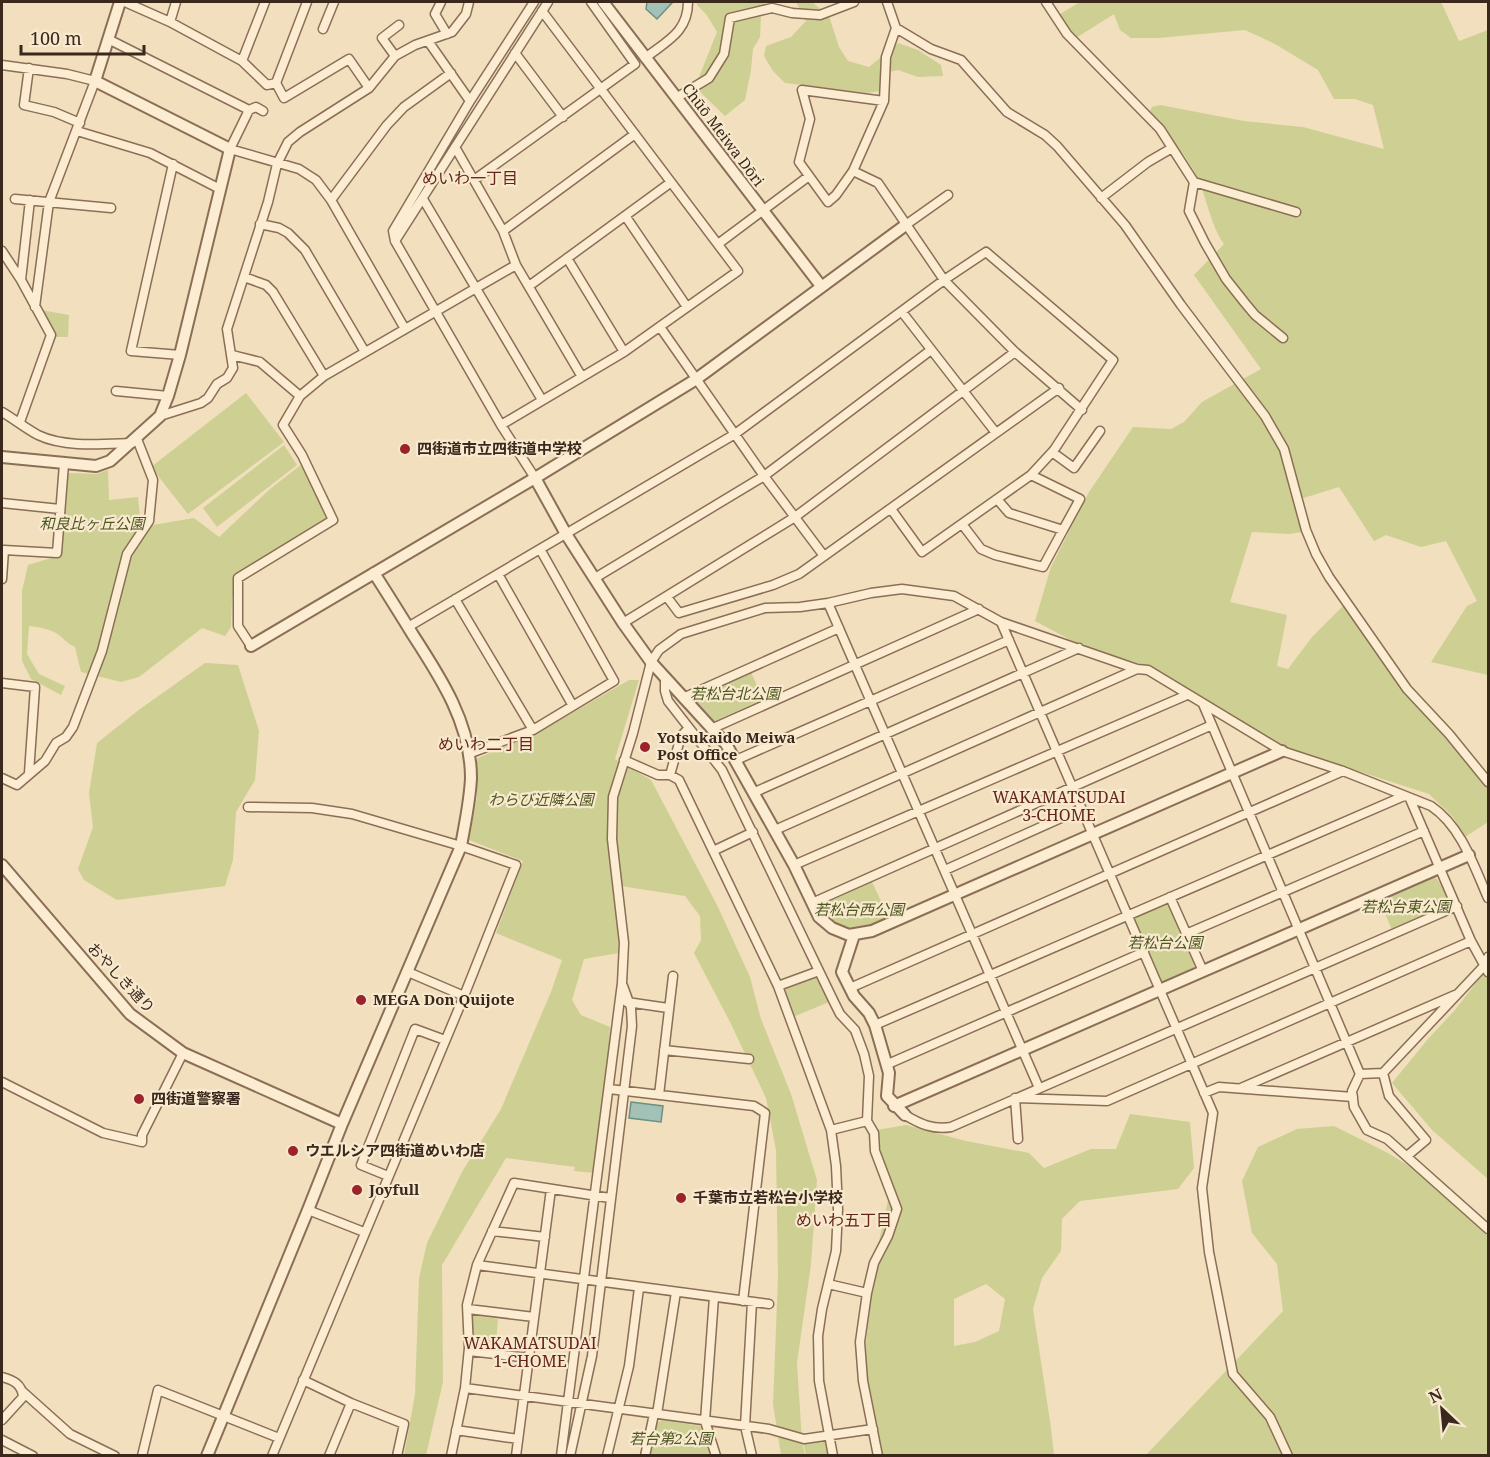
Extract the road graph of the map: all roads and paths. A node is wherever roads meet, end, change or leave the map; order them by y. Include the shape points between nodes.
1 (120, 2) edge
2 (125, 2) edge
3 (176, 2) edge
4 (265, 2) edge
5 (307, 2) edge
6 (334, 2) edge
7 (441, 2) edge
8 (469, 2) edge
9 (534, 2) edge
10 (548, 2) edge
11 (591, 2) edge
12 (603, 2) edge
13 (688, 2) edge
14 (854, 2) edge
15 (886, 2) edge
16 (1046, 2) edge
17 (542, 11) junction
18 (170, 22) junction
19 (399, 25) dead end
20 (896, 28) junction
21 (323, 29) dead end
22 (447, 34) junction
23 (108, 39) junction
24 (428, 41) junction
25 (515, 53) junction
26 (395, 56) junction
27 (645, 58) junction
28 (242, 61) junction
29 (2, 65) edge
30 (29, 68) junction
31 (451, 73) junction
32 (95, 81) junction
33 (276, 83) junction
34 (369, 88) junction
35 (601, 89) junction
36 (676, 98) junction
37 (470, 100) junction
38 (884, 101) junction
39 (249, 110) junction
40 (263, 111) dead end
41 (563, 117) junction
42 (78, 127) junction
43 (635, 134) junction
44 (455, 147) junction
45 (1172, 148) junction
46 (230, 149) junction
47 (173, 164) junction
48 (277, 164) junction
49 (853, 171) junction
50 (809, 176) junction
51 (474, 180) junction
52 (1194, 182) junction
53 (670, 183) junction
54 (220, 189) junction
55 (948, 195) dead end
56 (1101, 198) junction
57 (15, 199) dead end
58 (423, 199) junction
59 (30, 200) junction
60 (331, 200) junction
61 (49, 202) junction
62 (111, 208) dead end
63 (762, 210) junction
64 (1296, 212) dead end
65 (627, 217) junction
66 (260, 224) junction
67 (907, 224) junction
68 (503, 231) junction
69 (395, 241) junction
70 (718, 244) junction
71 (2, 251) edge
72 (567, 258) junction
73 (516, 265) junction
74 (244, 277) junction
75 (21, 280) junction
76 (944, 280) junction
77 (529, 286) junction
78 (821, 286) junction
79 (476, 288) junction
80 (35, 307) junction
81 (687, 307) junction
82 (436, 312) junction
83 (902, 312) junction
84 (660, 327) junction
85 (405, 329) junction
86 (1283, 338) dead end
87 (931, 350) junction
88 (365, 352) junction
89 (624, 352) junction
90 (1015, 352) junction
91 (180, 355) junction
92 (232, 356) junction
93 (324, 375) junction
94 (582, 377) junction
95 (695, 380) junction
96 (1059, 388) junction
97 (116, 391) dead end
98 (963, 391) junction
99 (168, 396) junction
100 (300, 396) junction
101 (542, 400) junction
102 (1082, 410) junction
103 (2, 412) edge
104 (160, 416) junction
105 (20, 422) junction
106 (501, 425) junction
107 (1100, 431) dead end
108 (996, 433) junction
109 (735, 434) junction
110 (134, 441) junction
111 (1052, 452) junction
112 (2, 457) edge
113 (64, 464) junction
114 (1031, 475) junction
115 (764, 476) junction
116 (535, 478) junction
117 (997, 499) junction
118 (2, 503) edge
119 (60, 509) junction
120 (891, 509) junction
121 (795, 517) junction
122 (962, 524) junction
123 (1063, 530) junction
124 (566, 534) junction
125 (540, 549) junction
126 (824, 556) junction
127 (374, 573) junction
128 (498, 574) junction
129 (595, 578) junction
130 (2, 579) edge
131 (667, 597) junction
132 (455, 599) junction
133 (828, 603) junction
134 (979, 609) junction
135 (1001, 622) junction
136 (623, 623) junction
137 (408, 627) junction
138 (839, 628) junction
139 (1009, 640) junction
140 (251, 646) joint
141 (1079, 648) junction
142 (651, 662) junction
143 (855, 664) junction
144 (1137, 669) junction
145 (1023, 673) junction
146 (665, 679) junction
147 (2, 683) edge
148 (1187, 695) junction
149 (683, 698) junction
150 (871, 701) junction
151 (1203, 703) junction
152 (573, 706) junction
153 (1040, 712) junction
154 (1212, 726) junction
155 (689, 728) junction
156 (711, 729) junction
157 (533, 730) junction
158 (886, 734) junction
159 (1056, 751) junction
160 (1282, 751) junction
161 (468, 754) junction
162 (624, 760) junction
163 (736, 760) junction
164 (1343, 771) junction
165 (29, 773) junction
166 (903, 773) junction
167 (1232, 773) junction
168 (670, 775) junction
169 (2, 778) edge
170 (1488, 782) edge
171 (1072, 788) junction
172 (755, 792) junction
173 (1407, 798) junction
174 (248, 807) dead end
175 (1081, 809) junction
176 (919, 811) junction
177 (1249, 812) junction
178 (775, 830) junction
179 (1424, 831) junction
180 (753, 832) junction
181 (1092, 834) junction
182 (461, 846) junction
183 (935, 848) junction
184 (713, 851) junction
185 (1267, 855) junction
186 (1469, 855) junction
187 (2, 865) edge
188 (794, 865) junction
189 (1440, 868) junction
190 (945, 870) junction
191 (1110, 874) junction
192 (1283, 892) junction
193 (956, 895) junction
194 (1170, 897) junction
195 (1488, 898) edge
196 (812, 903) junction
197 (1456, 906) junction
198 (1128, 916) junction
199 (1299, 929) junction
200 (972, 934) junction
201 (1186, 934) junction
202 (854, 935) junction
203 (1471, 941) junction
204 (1144, 952) junction
205 (1488, 957) edge
206 (1315, 968) junction
207 (1486, 969) edge
208 (819, 970) junction
209 (1203, 971) junction
210 (408, 972) junction
211 (990, 975) junction
212 (673, 976) dead end
213 (622, 983) junction
214 (778, 986) junction
215 (850, 988) junction
216 (1160, 990) junction
217 (1458, 994) junction
218 (464, 996) junction
219 (629, 1001) junction
220 (1330, 1003) junction
221 (619, 1006) junction
222 (668, 1008) junction
223 (1007, 1012) junction
224 (875, 1025) junction
225 (1177, 1028) junction
226 (445, 1040) junction
227 (1346, 1041) junction
228 (664, 1050) junction
229 (1023, 1050) junction
230 (183, 1053) junction
231 (749, 1059) dead end
232 (1192, 1064) junction
233 (888, 1065) junction
234 (1383, 1073) junction
235 (1360, 1074) junction
236 (2, 1082) edge
237 (1039, 1088) junction
238 (1240, 1088) junction
239 (609, 1089) junction
240 (623, 1092) junction
241 (1204, 1092) junction
242 (660, 1095) junction
243 (1353, 1097) junction
244 (1015, 1098) junction
245 (894, 1106) junction
246 (905, 1115) joint
247 (867, 1121) junction
248 (342, 1124) junction
249 (831, 1130) junction
250 (1018, 1139) dead end
251 (1407, 1156) junction
252 (388, 1176) junction
253 (551, 1189) junction
254 (595, 1196) junction
255 (610, 1198) junction
256 (308, 1210) junction
257 (1488, 1229) edge
258 (364, 1232) junction
259 (492, 1232) junction
260 (545, 1237) junction
261 (477, 1265) junction
262 (540, 1274) junction
263 (584, 1281) junction
264 (600, 1283) junction
265 (828, 1284) junction
266 (639, 1288) junction
267 (676, 1292) junction
268 (867, 1293) junction
269 (714, 1297) junction
270 (748, 1301) junction
271 (769, 1304) dead end
272 (468, 1309) junction
273 (534, 1317) junction
274 (469, 1351) junction
275 (529, 1358) junction
276 (2, 1377) edge
277 (303, 1380) junction
278 (465, 1388) junction
279 (22, 1391) junction
280 (524, 1396) junction
281 (568, 1402) junction
282 (351, 1403) junction
283 (581, 1404) junction
284 (618, 1409) junction
285 (656, 1414) junction
286 (224, 1417) junction
287 (2, 1420) edge
288 (705, 1421) junction
289 (745, 1426) junction
290 (873, 1429) junction
291 (456, 1430) junction
292 (830, 1437) junction
293 (279, 1438) junction
294 (518, 1439) junction
295 (2, 1440) edge
296 (33, 1455) edge
297 (115, 1455) edge
298 (142, 1455) edge
299 (207, 1455) edge
300 (272, 1455) edge
301 (329, 1455) edge
302 (397, 1455) edge
303 (451, 1455) edge
304 (516, 1455) edge
305 (561, 1455) edge
306 (570, 1455) edge
307 (607, 1455) edge
308 (645, 1455) edge
309 (716, 1455) edge
310 (752, 1455) edge
311 (833, 1455) edge
312 (878, 1455) edge
313 (1288, 1455) edge

1 - 23 street
2 - 18 street
3 - 18 street
4 - 28 street
5 - 33 street
6 - 21 street
7 - 22 street via 435,14
8 - 22 street via 460,24
9 - 37 street
10 - 17 street
11 - 35 street via 635,64
12 - 27 street, Chūō Meiwa Dōri
13 - 27 street via 687,17 679,31
14 - 36 street via 820,15 772,8 730,18 724,54 709,78
15 - 20 street
16 - 45 street via 1067,34 1149,116
17 - 25 street
17 - 35 street
18 - 28 street
19 - 26 street via 382,38
20 - 38 street via 886,57
20 - 56 street via 931,49 961,60 1007,112 1057,146
22 - 24 street
23 - 32 street
23 - 39 street
24 - 26 street
24 - 31 street
25 - 41 street
25 - 44 street
26 - 34 street
27 - 36 street, Chūō Meiwa Dōri
28 - 33 street via 267,85
29 - 30 street
30 - 32 street
30 - 42 street via 24,105 54,112
31 - 37 street
31 - 60 street via 404,107
32 - 42 street
32 - 46 street
33 - 34 street via 284,98 349,59
34 - 48 street via 293,137
35 - 41 street
35 - 43 street
36 - 63 street, Chūō Meiwa Dōri
37 - 69 street via 393,231
38 - 49 street
38 - 50 street via 802,90 810,119 799,162
39 - 40 street via 256,107
39 - 46 street
41 - 51 street
42 - 47 street
42 - 61 street
43 - 53 street
43 - 68 street
44 - 51 street
44 - 58 street
45 - 52 street
45 - 56 street
46 - 48 street
46 - 54 street
47 - 54 street
47 - 91 street via 131,351
48 - 60 street via 308,174
48 - 66 street
49 - 50 street via 828,202
49 - 67 street via 878,183
50 - 63 street
51 - 68 street
52 - 64 street
52 - 86 street via 1189,211 1204,243 1245,303
53 - 65 street
53 - 70 street
54 - 91 street
55 - 67 street
56 - 170 street via 1265,416 1284,449 1306,530 1329,577 1407,689
57 - 59 street
58 - 69 street
58 - 79 street
59 - 61 street
59 - 75 street
60 - 85 street
61 - 62 street
61 - 80 street
63 - 70 street
63 - 78 street, Chūō Meiwa Dōri
65 - 72 street
65 - 81 street
66 - 74 street
66 - 88 street via 288,233 305,249
67 - 76 street
67 - 78 street
68 - 73 street
69 - 82 street
70 - 81 street via 738,271
71 - 75 street
72 - 77 street
72 - 89 street
73 - 77 street
73 - 79 street
74 - 92 street via 227,329
74 - 93 street via 266,285 273,292
75 - 80 street
76 - 83 street
76 - 90 street
76 - 102 street via 986,252 1113,360
77 - 94 street
78 - 95 street
79 - 82 street
79 - 101 street
80 - 105 street via 51,335
81 - 84 street
82 - 85 street
82 - 106 street
83 - 87 street
83 - 109 street
84 - 89 street
84 - 95 street
85 - 88 street
87 - 98 street
87 - 115 street
88 - 93 street
89 - 94 street
90 - 96 street
90 - 98 street
91 - 99 street
92 - 100 street via 261,362
92 - 104 street via 233,368 208,398
93 - 100 street
94 - 101 street
95 - 109 street
95 - 116 street
96 - 102 street
96 - 108 street
97 - 99 street
98 - 108 street
98 - 121 street
99 - 104 street
100 - 140 street via 283,425 333,520 238,578 238,626
101 - 106 street
102 - 111 street
103 - 105 street
104 - 110 street
105 - 110 street via 38,435 69,442
106 - 116 street
107 - 111 street via 1074,468
108 - 120 street
109 - 115 street
109 - 124 street
110 - 113 street via 101,465
110 - 165 street via 153,480 149,521 127,554 102,651 73,727 45,761
111 - 114 street
112 - 113 street
113 - 119 street
114 - 117 street
114 - 123 street via 1080,499
115 - 121 street
115 - 129 street
116 - 124 street
116 - 127 street
117 - 122 street
117 - 123 street via 1009,513
118 - 119 street
119 - 130 street via 57,553 4,550
120 - 122 street via 922,552
120 - 126 street
121 - 126 street
121 - 131 street
122 - 123 street via 981,549 1043,567
124 - 125 street
124 - 129 street
125 - 128 street
125 - 152 street via 614,681
126 - 131 street via 800,574 773,585 679,613
127 - 137 street
127 - 140 street
128 - 132 street
128 - 152 street
129 - 136 street
131 - 136 street
132 - 137 street
132 - 157 street
133 - 134 street via 902,589 954,596
133 - 138 street
133 - 142 street via 765,608 690,630 659,650
134 - 135 street
134 - 143 street
135 - 139 street
135 - 141 street
136 - 142 street
137 - 161 street via 444,684 458,714
138 - 143 street
138 - 149 street
139 - 145 street
139 - 150 street
141 - 144 street
141 - 145 street
142 - 146 street
142 - 162 street
143 - 150 street
143 - 156 street
144 - 148 street via 1156,674
144 - 153 street
145 - 153 street
145 - 158 street
146 - 149 street
146 - 155 street via 668,700
147 - 165 street via 35,687
148 - 151 street
148 - 159 street
149 - 156 street
150 - 158 street
150 - 163 street
151 - 154 street
151 - 160 street
152 - 157 street
153 - 159 street
153 - 166 street
154 - 167 street
154 - 171 street
155 - 168 street via 681,736
155 - 180 street via 722,770
156 - 163 street
157 - 161 street
158 - 166 street
158 - 172 street
159 - 171 street
159 - 176 street
160 - 164 street
160 - 167 street
161 - 182 street via 469,805
162 - 168 street via 658,775
162 - 213 street via 613,797 612,839 624,943
163 - 172 street
164 - 173 street
164 - 177 street
165 - 169 street via 17,785
166 - 176 street
166 - 178 street
167 - 177 street
167 - 181 street
168 - 184 street via 679,780
171 - 175 street
171 - 183 street
172 - 178 street
173 - 179 street
173 - 185 street
173 - 186 street via 1439,811
174 - 182 street via 312,808 352,814
175 - 181 street
175 - 190 street
176 - 183 street
176 - 188 street
177 - 185 street
177 - 191 street
178 - 188 street
179 - 189 street
179 - 192 street
180 - 184 street
180 - 208 street
181 - 191 street
181 - 193 street
182 - 210 street
182 - 218 street via 516,865
183 - 190 street
183 - 196 street
184 - 214 street
185 - 192 street
185 - 194 street
186 - 189 street
186 - 195 street
187 - 230 street, おやしき通り via 130,1014
188 - 196 street
189 - 197 street
189 - 199 street
190 - 193 street
191 - 198 street
191 - 200 street
192 - 199 street
192 - 201 street
193 - 200 street
193 - 202 street via 872,932
194 - 198 street
194 - 201 street
196 - 202 street via 825,923
197 - 203 street
197 - 206 street
198 - 204 street
198 - 211 street
199 - 206 street
199 - 209 street
200 - 211 street
200 - 215 street
201 - 209 street
202 - 215 street via 842,972
203 - 207 street
203 - 220 street
204 - 216 street
204 - 223 street
205 - 207 street
206 - 220 street
206 - 225 street
207 - 217 street
208 - 214 street
208 - 247 street via 840,1014 855,1030 864,1054 869,1076
209 - 216 street
210 - 218 street
210 - 248 street
211 - 223 street
211 - 224 street
212 - 222 street
213 - 219 street
213 - 221 street
214 - 249 street
215 - 224 street
216 - 225 street
216 - 229 street
217 - 227 street
217 - 234 street
218 - 226 street
219 - 221 street
219 - 222 street
219 - 240 street via 632,1026
220 - 227 street
220 - 232 street
221 - 239 street
222 - 228 street
223 - 229 street
223 - 233 street
224 - 233 street
225 - 232 street
225 - 237 street
226 - 252 street
226 - 252 street via 415,1029 361,1164
227 - 235 street
227 - 238 street
228 - 231 street
228 - 242 street
229 - 237 street
229 - 245 street
230 - 236 street via 142,1142 103,1133
230 - 248 street, おやしき通り
232 - 241 street
232 - 244 street via 1107,1101
233 - 245 street via 887,1096
234 - 235 street
234 - 251 street via 1389,1096 1426,1140
235 - 243 street
237 - 244 street
238 - 241 street via 1219,1086
238 - 243 street
239 - 240 street
239 - 254 street
240 - 242 street
240 - 255 street
241 - 313 street via 1213,1113 1202,1188 1209,1252 1233,1374 1270,1417
242 - 270 street via 754,1106 765,1113
243 - 251 street via 1367,1130 1387,1139
244 - 246 street via 940,1129
244 - 250 street
245 - 246 street
247 - 249 street
247 - 268 street via 897,1209 874,1263
248 - 256 street
249 - 265 street via 838,1209 836,1251
251 - 257 street
252 - 258 street
253 - 254 street
253 - 259 street via 514,1183
253 - 260 street
254 - 255 street
254 - 263 street
255 - 264 street
256 - 258 street
256 - 286 street
258 - 277 street
259 - 260 street
259 - 261 street
260 - 262 street
261 - 262 street
261 - 272 street
262 - 263 street
262 - 273 street
263 - 264 street
263 - 281 street
264 - 266 street
264 - 283 street via 592,1356
265 - 268 street
265 - 292 street via 818,1336 819,1381
266 - 267 street
266 - 284 street
267 - 269 street
267 - 285 street
268 - 290 street via 860,1342
269 - 270 street
269 - 288 street
270 - 271 street
270 - 289 street
272 - 273 street
272 - 274 street
273 - 275 street
274 - 275 street
274 - 278 street
275 - 280 street
276 - 279 street via 14,1380
277 - 282 street
277 - 293 street
278 - 280 street
278 - 291 street
279 - 287 street via 22,1397
279 - 297 street via 70,1434
280 - 281 street
280 - 294 street
281 - 283 street
281 - 305 street
282 - 301 street
282 - 302 street via 404,1424
283 - 284 street
283 - 306 street
284 - 285 street
284 - 307 street
285 - 288 street
285 - 308 street
286 - 293 street
286 - 298 street via 158,1390
286 - 299 street
288 - 289 street
288 - 309 street
289 - 292 street via 804,1439
289 - 310 street
290 - 292 street
290 - 312 street
291 - 294 street
291 - 303 street
292 - 311 street
293 - 300 street
294 - 304 street
295 - 296 street

